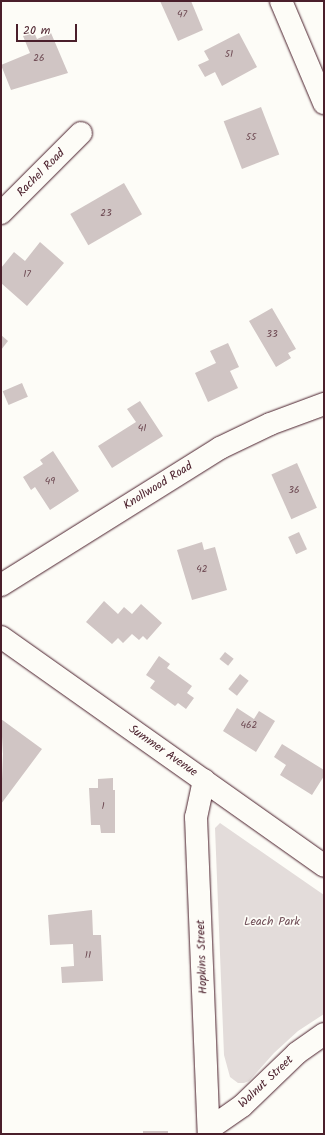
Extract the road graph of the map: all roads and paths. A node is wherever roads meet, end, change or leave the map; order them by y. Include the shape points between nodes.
1 (281, 1) edge
2 (324, 103) edge
3 (81, 133) dead end
4 (1, 213) edge
5 (324, 404) edge
6 (1, 586) edge
7 (1, 637) edge
8 (204, 780) junction
9 (324, 866) edge
10 (324, 1034) edge
11 (209, 1132) edge

1 - 2 street
3 - 4 street, Rachel Road
5 - 6 street, Knollwood Road via 270,424 220,448
7 - 8 street, Summer Avenue
8 - 9 street, Summer Avenue
8 - 11 street, Hopkins Street via 196,817
10 - 11 street, Walnut Street via 297,1053 242,1106

